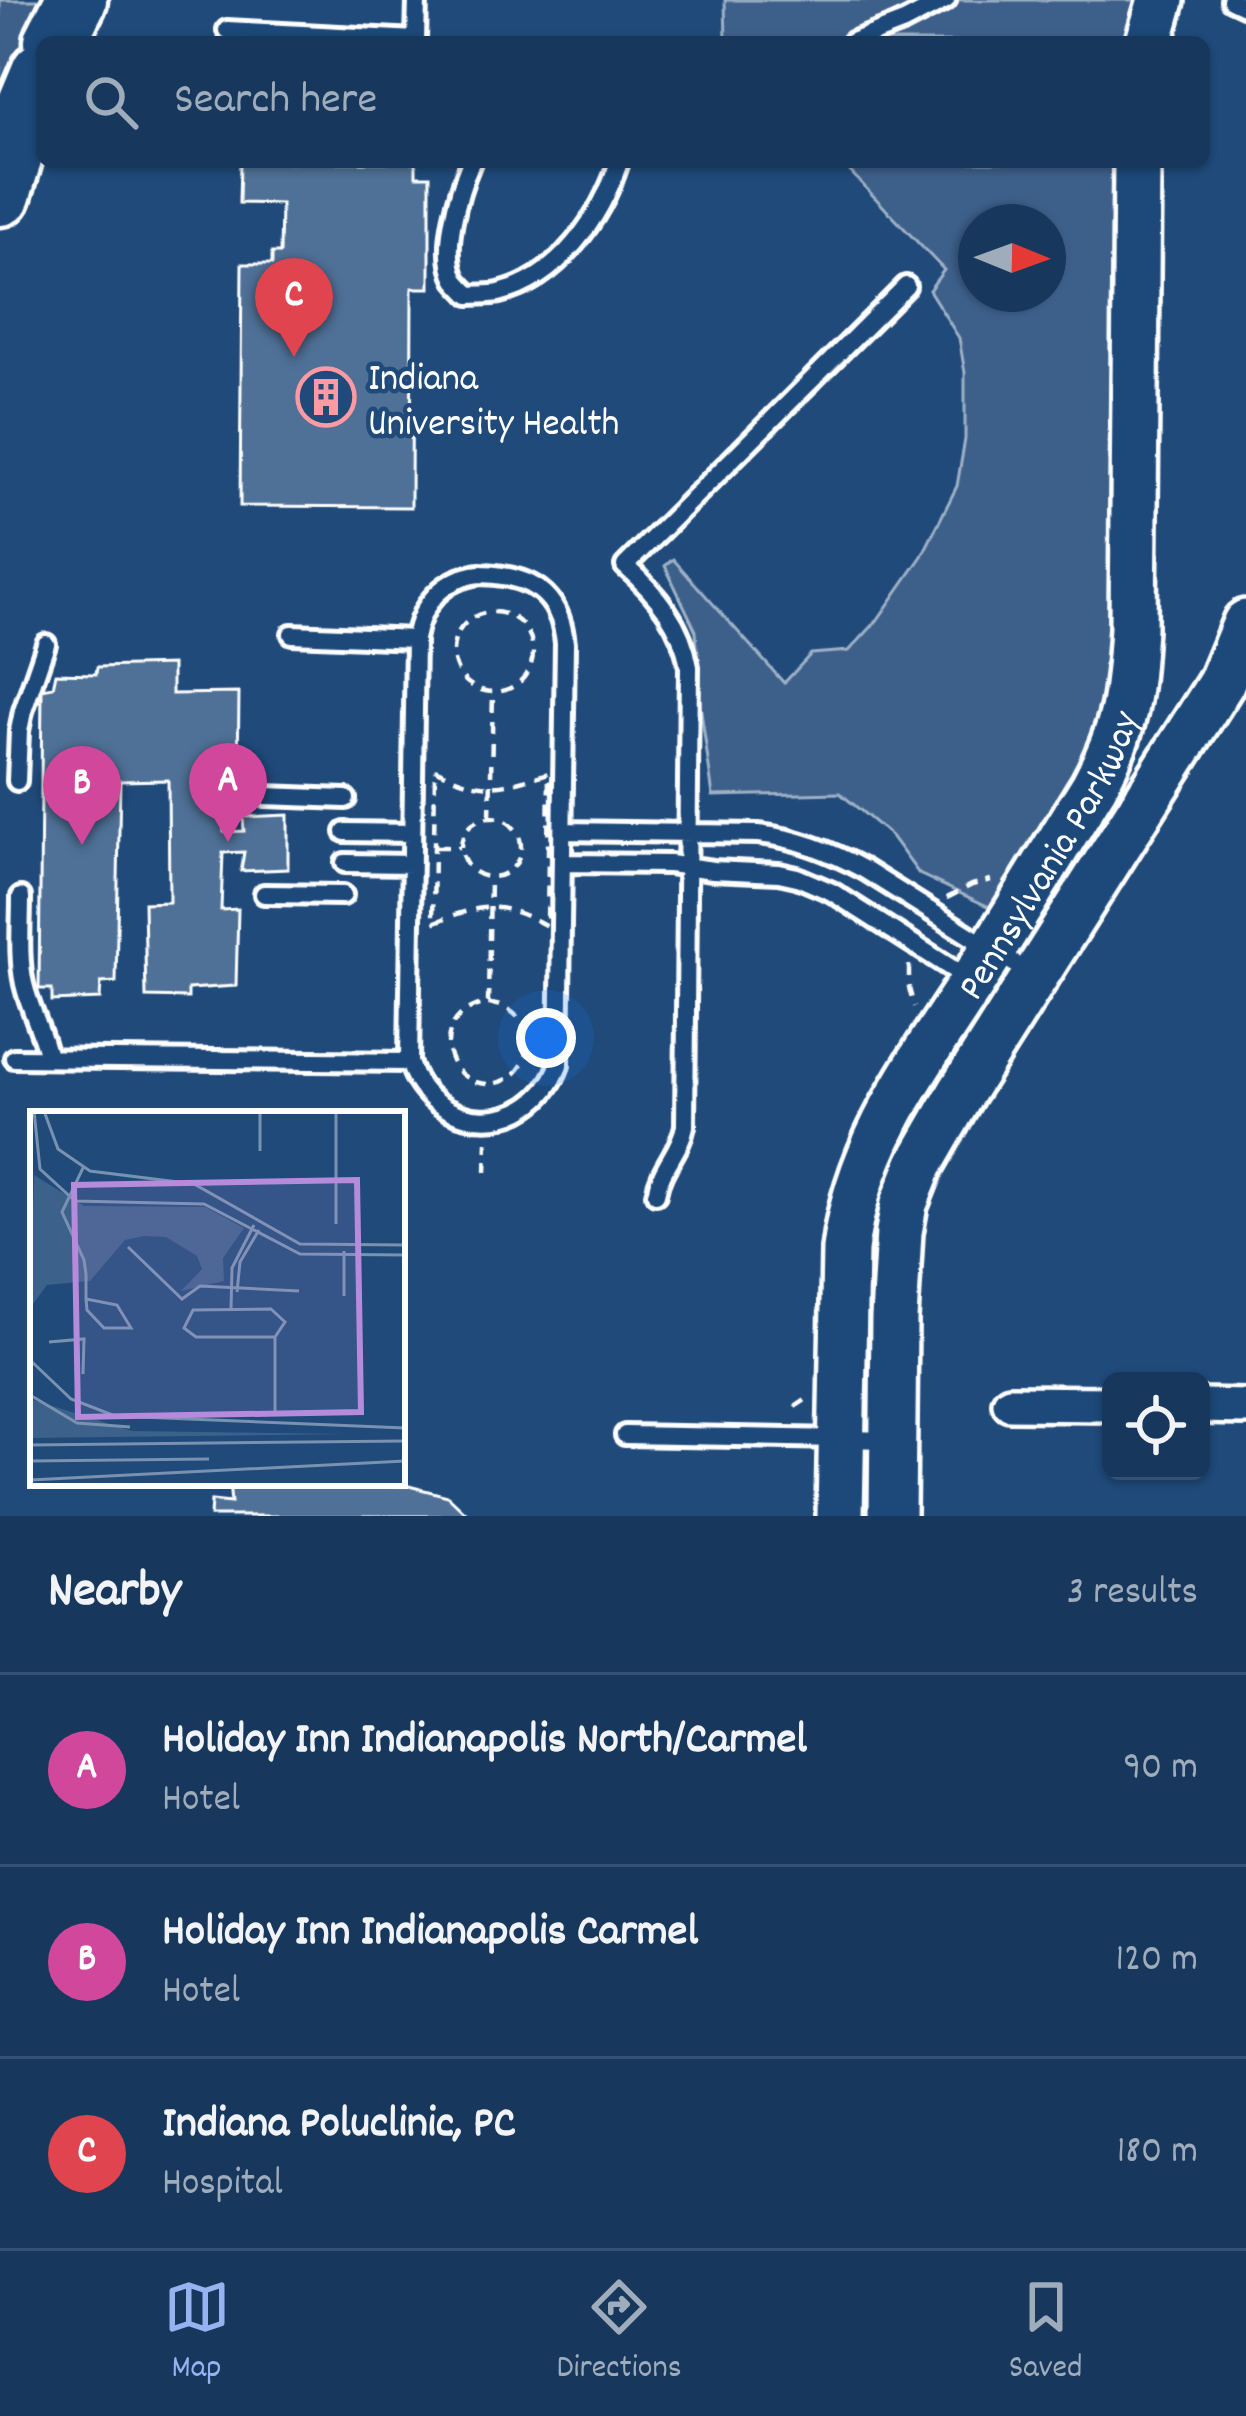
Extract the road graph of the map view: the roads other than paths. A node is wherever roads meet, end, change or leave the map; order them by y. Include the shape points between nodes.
1 (76, 0) edge
2 (417, 0) edge
3 (946, 0) edge
4 (1161, 0) edge
5 (1231, 0) edge
6 (1246, 7) edge
7 (227, 30) dead end
8 (58, 36) edge
9 (340, 36) edge
10 (416, 36) edge
11 (868, 36) edge
12 (1150, 36) edge
13 (36, 86) edge
14 (469, 168) edge
15 (618, 168) edge
16 (1137, 168) edge
17 (0, 195) edge
18 (906, 286) dead end
19 (1246, 623) edge
20 (292, 634) dead end
21 (415, 639) junction
22 (46, 644) dead end
23 (17, 781) dead end
24 (265, 796) dead end
25 (346, 799) dead end
26 (563, 831) junction
27 (345, 832) dead end
28 (412, 832) junction
29 (689, 833) junction
30 (344, 863) dead end
31 (563, 863) junction
32 (412, 864) junction
33 (689, 867) junction
34 (264, 894) dead end
35 (343, 895) dead end
36 (21, 897) dead end
37 (999, 986) junction
38 (14, 1058) dead end
39 (48, 1058) junction
40 (410, 1062) junction
41 (656, 1194) dead end
42 (1010, 1403) dead end
43 (1102, 1404) edge
44 (1210, 1406) edge
45 (1246, 1407) edge
46 (625, 1435) dead end
47 (841, 1440) junction
48 (893, 1440) junction
49 (840, 1516) edge
50 (892, 1516) edge

1 - 8 highway
2 - 10 lane
3 - 11 lane
4 - 12 main road
5 - 6 lane
7 - 9 lane
13 - 17 highway
14 - 15 lane via 451,250 456,279 470,295 499,293 541,274 594,217
16 - 37 main road, Pennsylvania Parkway via 1133,628 1124,720
18 - 29 lane via 625,566 670,613 686,647
19 - 37 main road, Pennsylvania Parkway via 1221,683
20 - 21 lane
21 - 26 lane via 433,598 467,575 530,583 557,608 566,644
21 - 28 lane
22 - 23 lane via 22,711
24 - 25 lane
26 - 29 lane
26 - 31 lane
27 - 28 lane
28 - 32 lane
29 - 33 lane
29 - 37 lane via 785,837 837,855
30 - 32 lane
31 - 33 lane
31 - 40 lane via 559,1065 544,1094 518,1114 477,1118 438,1102 414,1079
32 - 40 lane
33 - 37 lane via 815,883
33 - 41 lane via 685,1126
34 - 35 lane
36 - 39 lane via 22,973
37 - 47 main road, Pennsylvania Parkway via 884,1122 855,1194 843,1278
37 - 48 main road, Pennsylvania Parkway via 904,1204
38 - 39 lane
39 - 40 lane
42 - 43 street
44 - 45 street
46 - 47 lane
47 - 48 lane
47 - 49 main road, Pennsylvania Parkway
48 - 50 main road, Pennsylvania Parkway

